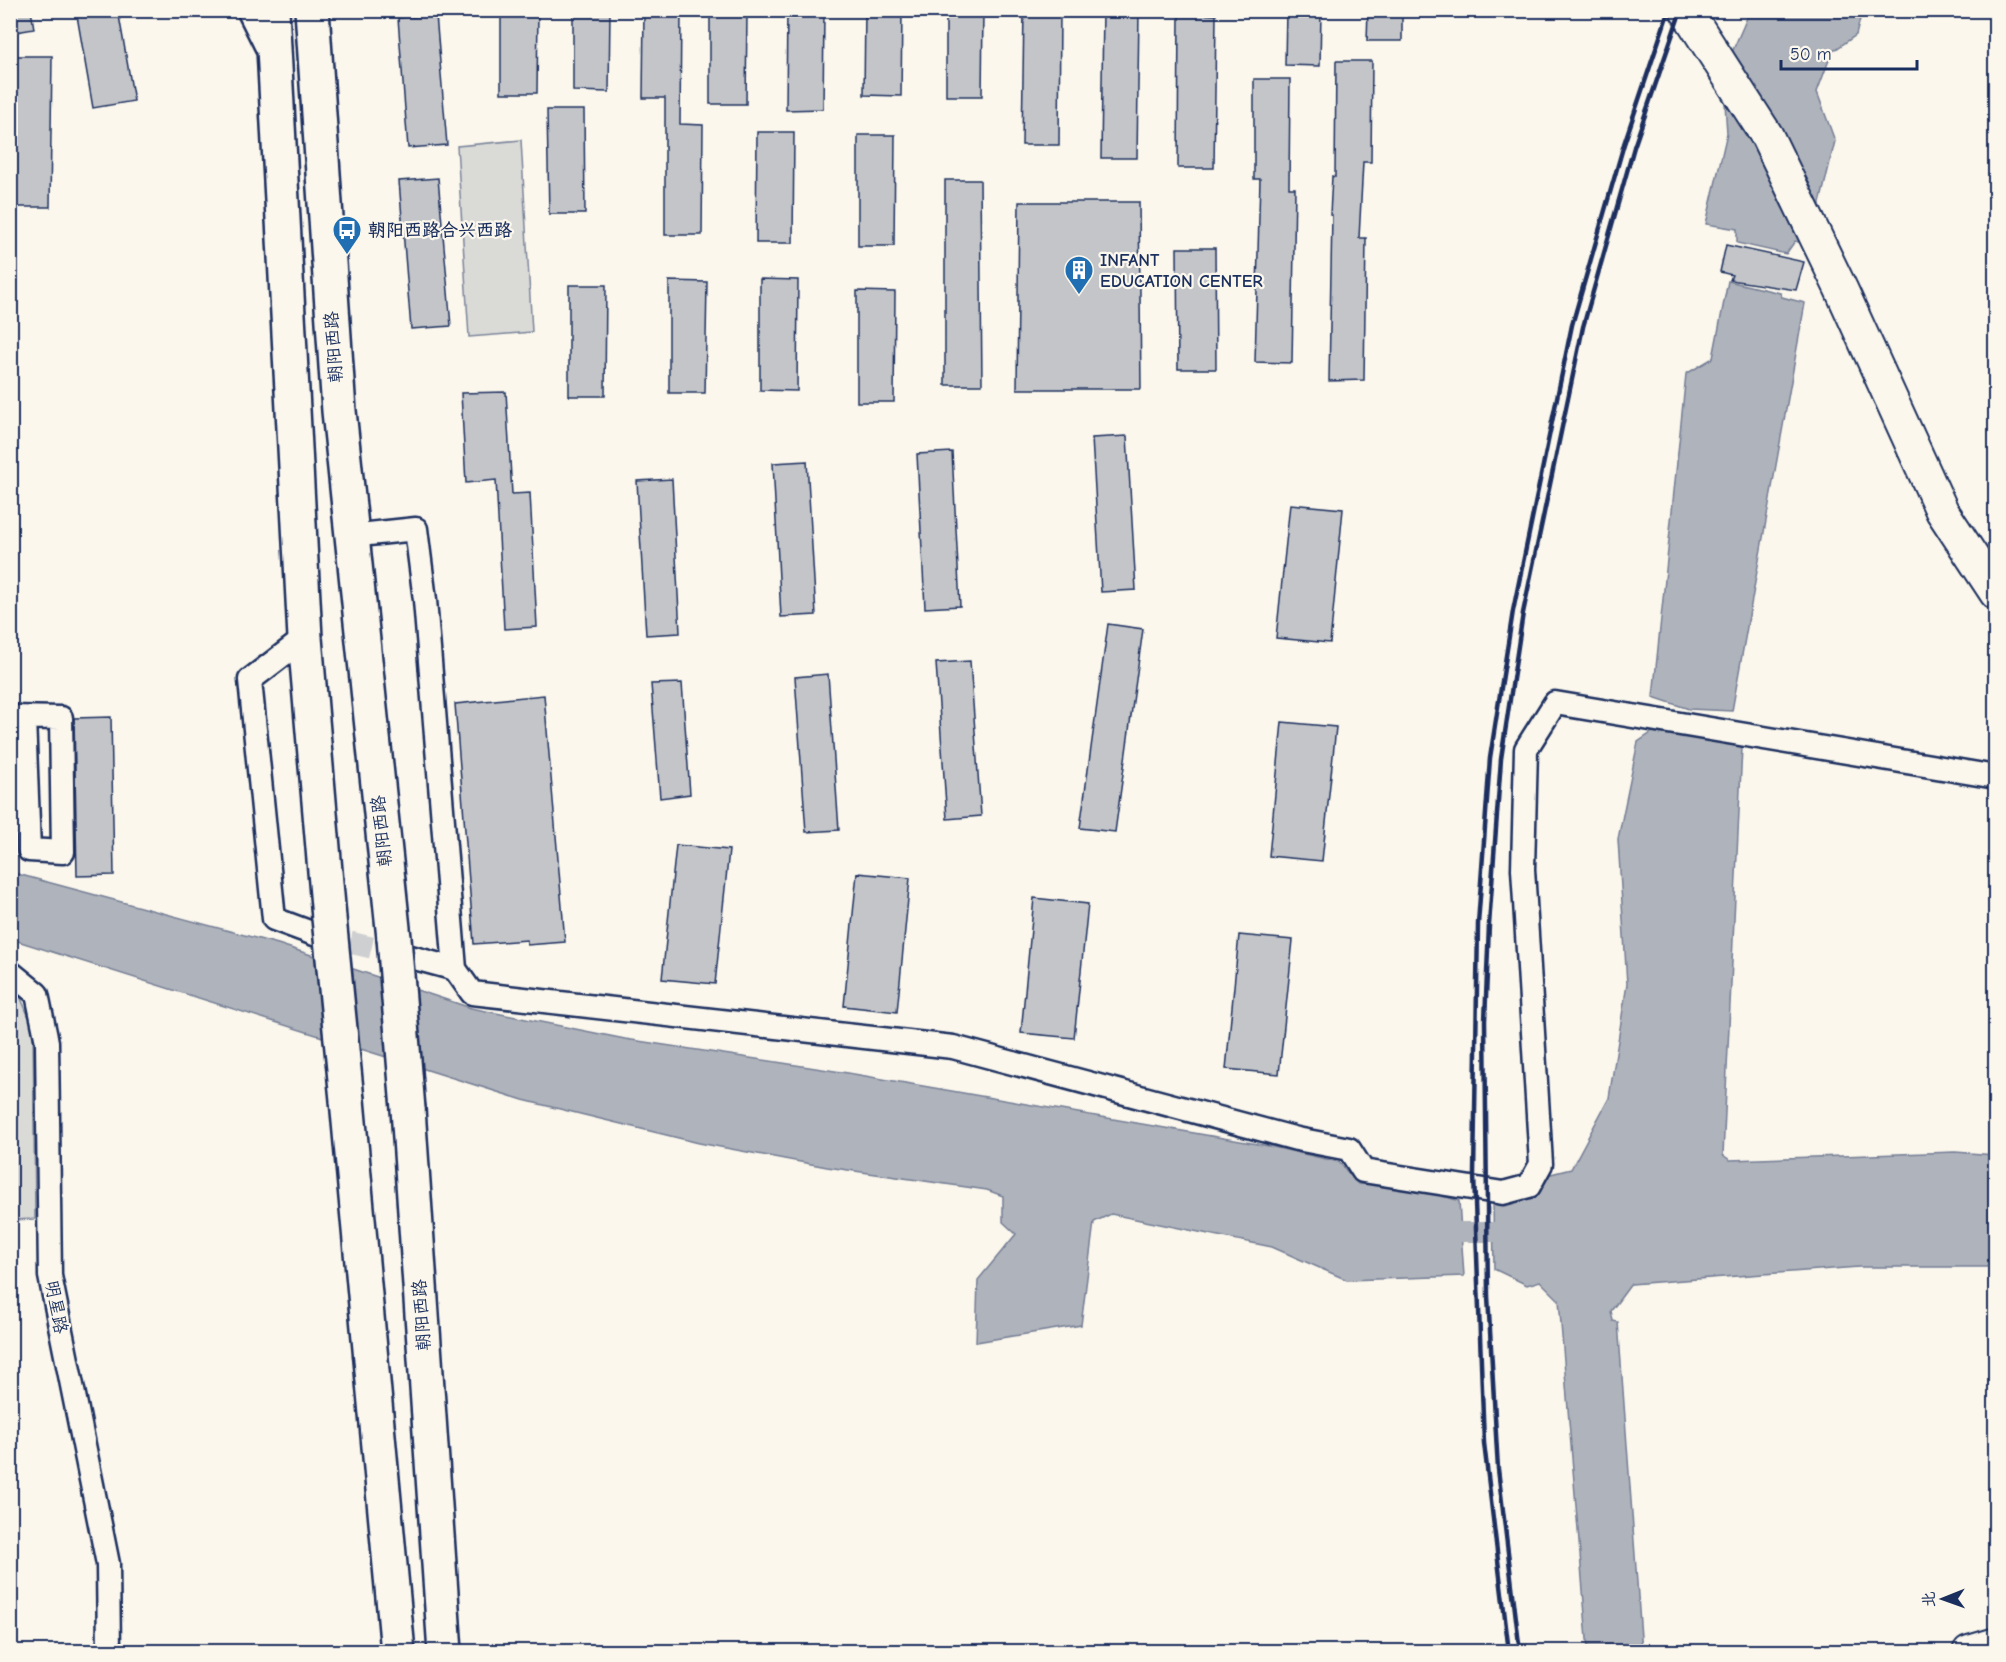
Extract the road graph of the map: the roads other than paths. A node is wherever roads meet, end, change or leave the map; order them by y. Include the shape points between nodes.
1 (251, 10) edge
2 (272, 10) edge
3 (312, 10) edge
4 (1686, 10) edge
5 (1711, 10) edge
6 (275, 56) junction
7 (350, 536) junction
8 (1995, 558) edge
9 (1995, 593) edge
10 (305, 638) junction
11 (17, 717) edge
12 (1995, 777) edge
13 (323, 926) junction
14 (400, 947) junction
15 (455, 969) junction
16 (10, 972) edge
17 (1995, 1644) edge
18 (109, 1652) edge
19 (398, 1652) edge
20 (445, 1652) edge
21 (1969, 1652) edge

1 - 6 street
2 - 6 main road
3 - 7 main road, 朝阳西路
4 - 9 main road via 1767,136 1942,511
5 - 8 main road via 1781,123 1961,503
6 - 10 main road
7 - 14 main road, 朝阳西路
7 - 15 street via 416,529
10 - 13 main road
10 - 13 street via 249,680 274,919
11 - 11 street via 61,718 63,852 29,850
12 - 15 street via 1555,703 1526,749 1523,869 1541,1164 1529,1186 1503,1193 1363,1171 1349,1149 1298,1139 953,1047 472,993
13 - 19 main road, bridge via 347,1100
14 - 15 street
14 - 20 main road, 朝阳西路, bridge
16 - 18 street, 明星路 via 37,994 47,1042 50,1276 108,1564
17 - 21 main road

